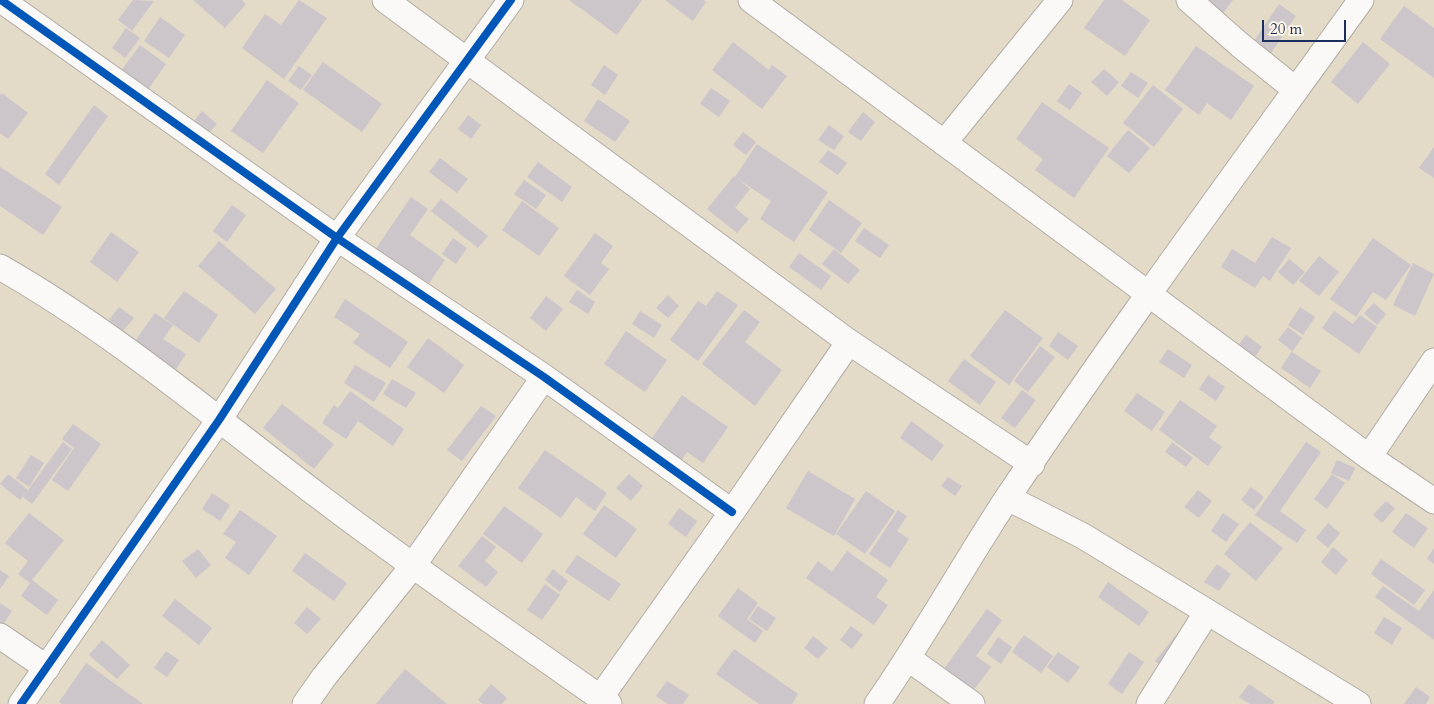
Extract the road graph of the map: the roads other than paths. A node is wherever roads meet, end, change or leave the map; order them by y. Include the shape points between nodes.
1 (1, 0) edge
2 (385, 0) edge
3 (511, 0) edge
4 (1060, 0) edge
5 (1189, 0) edge
6 (1361, 0) edge
7 (765, 4) edge
8 (468, 60) junction
9 (1296, 90) junction
10 (944, 143) junction
11 (337, 238) junction
12 (0, 267) edge
13 (1147, 294) junction
14 (849, 342) junction
15 (1434, 361) edge
16 (544, 377) junction
17 (219, 420) junction
18 (1369, 457) junction
19 (1032, 464) junction
20 (1008, 498) junction
21 (1434, 502) edge
22 (732, 512) junction
23 (412, 567) junction
24 (1207, 612) junction
25 (0, 636) edge
26 (909, 659) junction
27 (46, 668) junction
28 (604, 701) edge
29 (21, 704) edge
30 (305, 704) edge
31 (877, 704) edge
32 (972, 704) edge
33 (1149, 704) edge
34 (1358, 704) edge

1 - 11 street
2 - 8 street
3 - 8 street
4 - 10 street
5 - 9 street
6 - 9 street
7 - 10 street
8 - 11 street
8 - 14 street
9 - 13 street
10 - 13 street
11 - 16 street
11 - 17 street
12 - 17 street via 131,352
13 - 18 street
13 - 19 street
14 - 19 street
14 - 22 street
15 - 18 street
16 - 22 street
16 - 23 street
17 - 23 street
17 - 27 street
18 - 21 street
19 - 20 street
20 - 24 street via 1083,536
20 - 26 street
22 - 28 street
23 - 28 street
23 - 30 street
24 - 33 street
24 - 34 street
25 - 27 street
26 - 31 street
26 - 32 street
27 - 29 street

